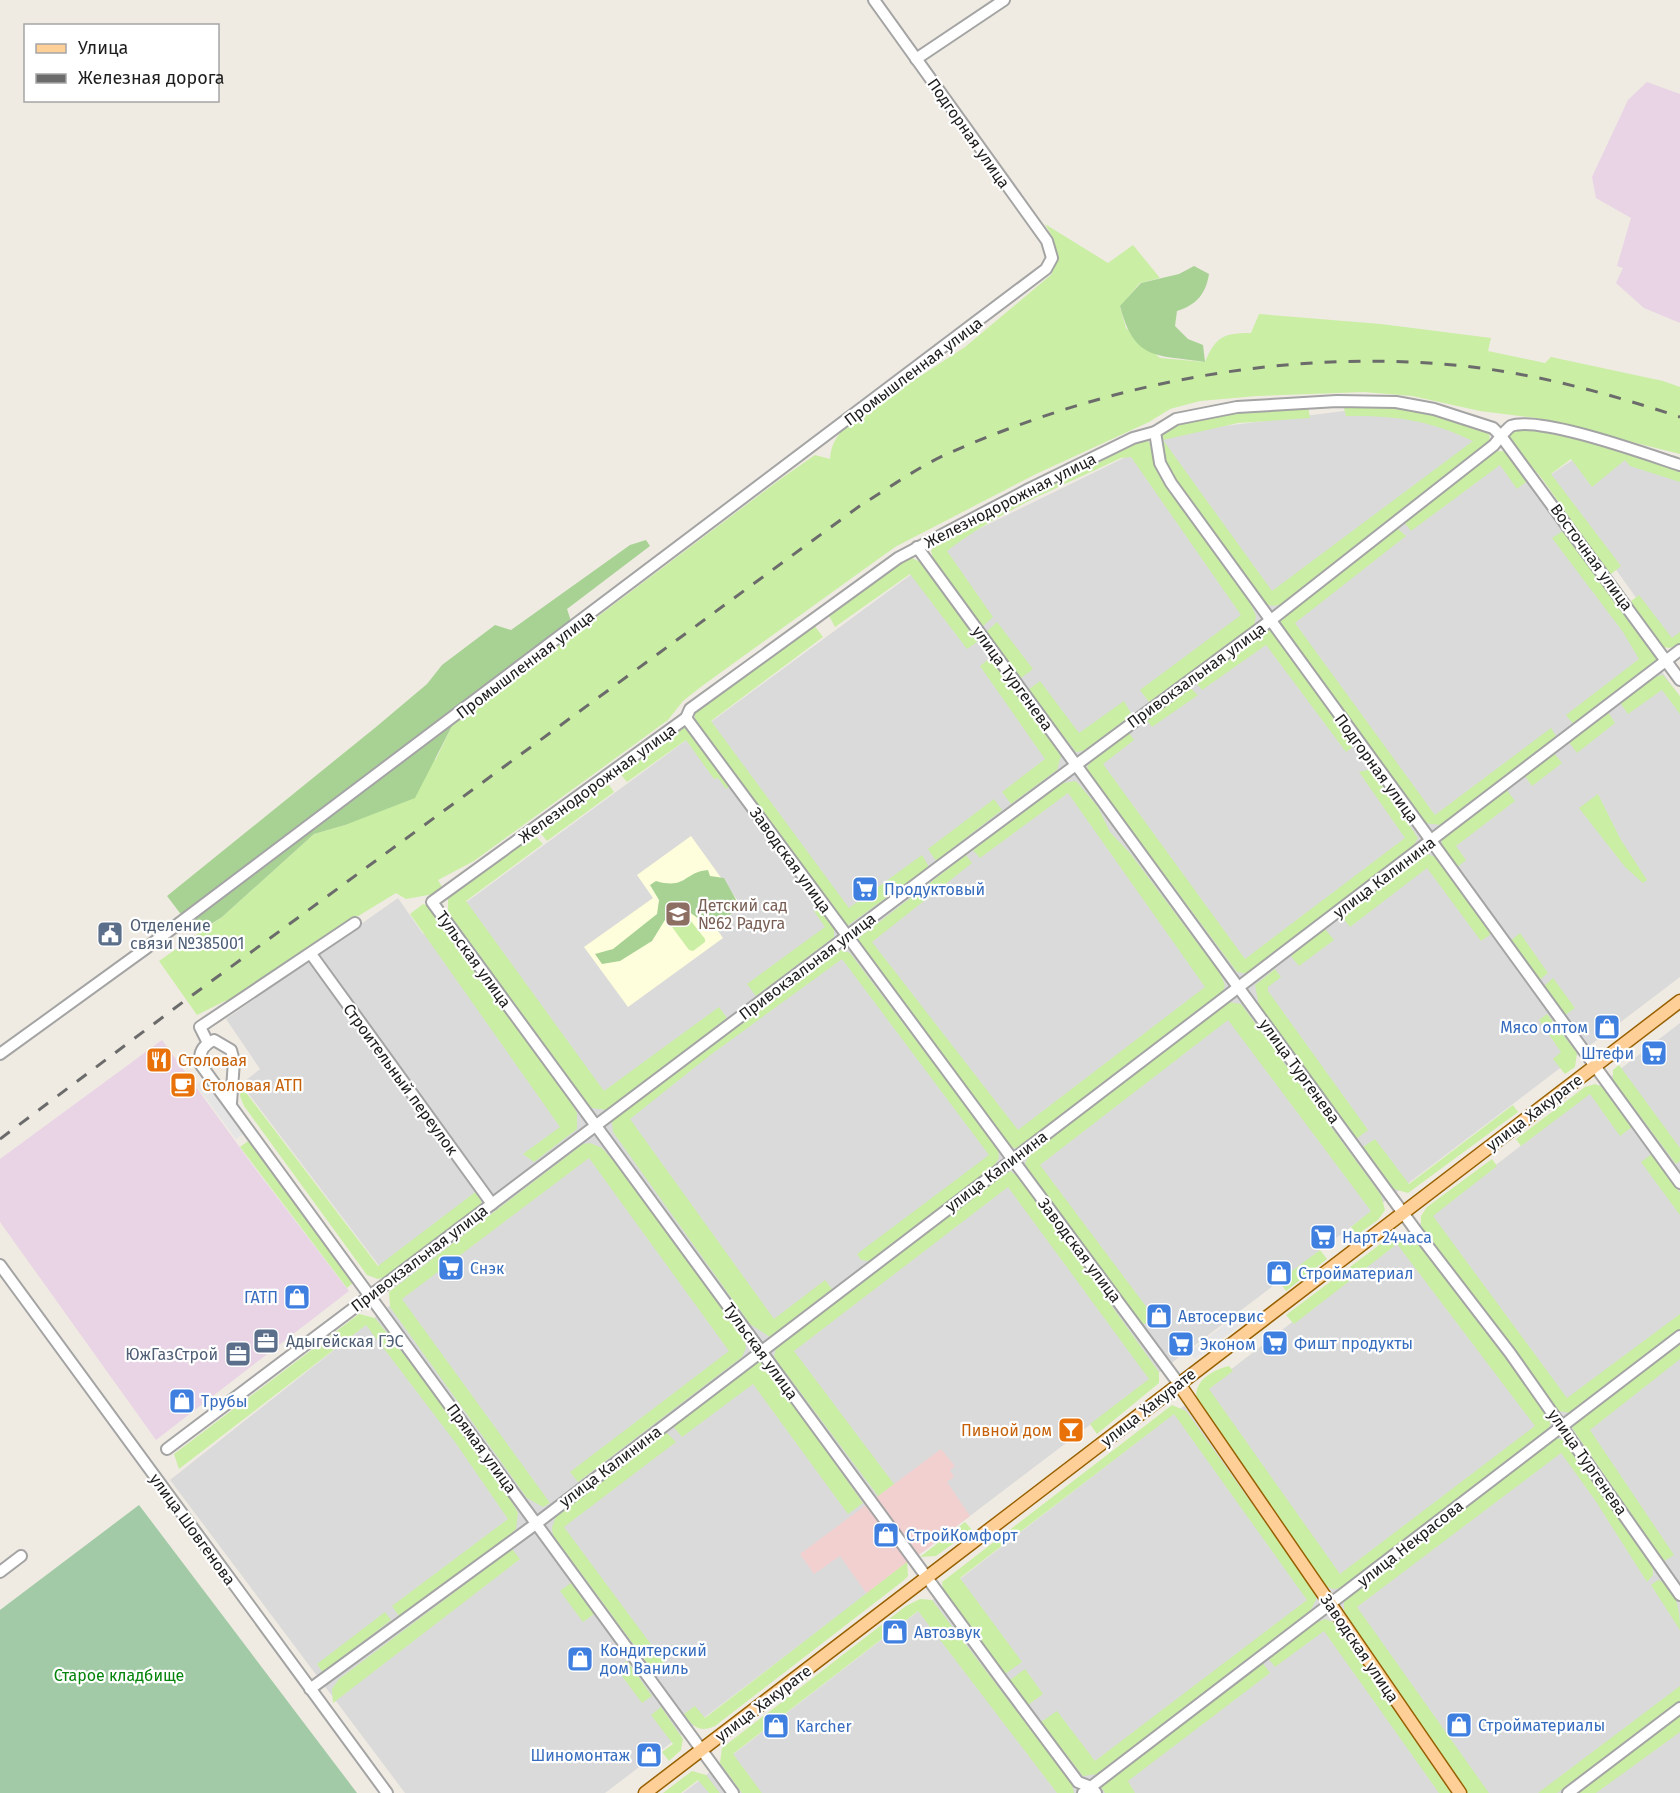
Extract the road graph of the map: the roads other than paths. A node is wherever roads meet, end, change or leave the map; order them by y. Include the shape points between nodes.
1 (874, 0) edge
2 (1004, 0) edge
3 (916, 59) junction
4 (1046, 269) joint
5 (1155, 432) junction
6 (1501, 436) junction
7 (1680, 465) edge
8 (917, 547) junction
9 (1271, 620) junction
10 (1680, 650) edge
11 (1666, 660) junction
12 (1680, 680) edge
13 (686, 718) junction
14 (1075, 765) junction
15 (1431, 842) junction
16 (432, 902) joint
17 (355, 923) dead end
18 (847, 937) junction
19 (311, 954) junction
20 (1239, 988) junction
21 (1680, 1001) edge
22 (208, 1043) junction
23 (0, 1054) edge
24 (1596, 1066) junction
25 (231, 1103) junction
26 (597, 1125) junction
27 (1012, 1160) junction
28 (1680, 1183) edge
29 (492, 1204) junction
30 (1403, 1212) junction
31 (0, 1264) edge
32 (369, 1296) junction
33 (1680, 1336) edge
34 (760, 1351) junction
35 (1179, 1384) junction
36 (1562, 1426) junction
37 (167, 1449) dead end
38 (537, 1522) junction
39 (21, 1556) dead end
40 (0, 1572) edge
41 (926, 1578) junction
42 (1680, 1596) edge
43 (1330, 1604) junction
44 (310, 1689) junction
45 (1680, 1708) edge
46 (701, 1750) junction
47 (1090, 1791) edge
48 (387, 1793) edge
49 (645, 1793) edge
50 (733, 1793) edge
51 (1460, 1793) edge
52 (1568, 1793) edge

1 - 3 street, Подгорная улица
2 - 3 street
3 - 4 street, Подгорная улица via 1047,241 1052,258
4 - 23 street, Промышленная улица via 145,950
5 - 6 street, Железнодорожная улица via 1176,419 1237,406 1337,401 1396,402 1434,409 1493,428
5 - 8 street, Железнодорожная улица via 1133,438
5 - 9 street, Подгорная улица via 1160,463 1171,483
6 - 7 street via 1511,426 1536,425 1591,437
6 - 9 street, Привокзальная улица
6 - 11 street, Восточная улица
8 - 13 street, Железнодорожная улица via 690,708
8 - 14 street, улица Тургенева
9 - 14 street, Привокзальная улица
9 - 15 street, Подгорная улица
10 - 11 street, улица Калинина
11 - 12 street, Восточная улица
11 - 15 street, улица Калинина
13 - 16 street, Железнодорожная улица
13 - 18 street, Заводская улица
14 - 18 street, Привокзальная улица
14 - 20 street, улица Тургенева
15 - 20 street, улица Калинина
15 - 24 street, Подгорная улица
16 - 26 street, Тульская улица
17 - 19 street
18 - 26 street, Привокзальная улица
18 - 27 street, Заводская улица
19 - 22 street via 200,1027
19 - 29 street, Строительный переулок
20 - 27 street, улица Калинина
20 - 30 street, улица Тургенева
21 - 24 main road, улица Хакурате
22 - 25 street, Прямая улица via 199,1057 201,1065
22 - 25 street via 222,1042 231,1050
24 - 28 street, Подгорная улица
24 - 30 main road, улица Хакурате
25 - 32 street, Прямая улица
26 - 29 street, Привокзальная улица
26 - 34 street, Тульская улица
27 - 34 street, улица Калинина
27 - 35 street, Заводская улица
29 - 32 street, Привокзальная улица
30 - 35 main road, улица Хакурате
30 - 36 street, улица Тургенева
31 - 44 street, улица Шовгенова
32 - 37 street, Привокзальная улица
32 - 38 street, Прямая улица
33 - 36 street, улица Некрасова
34 - 38 street, улица Калинина
34 - 41 street, Тульская улица
35 - 41 main road, улица Хакурате
35 - 43 main road, Заводская улица
36 - 42 street, улица Тургенева
36 - 43 street, улица Некрасова
38 - 44 street, улица Калинина
38 - 46 street, Прямая улица
39 - 40 street
41 - 46 main road, улица Хакурате
41 - 47 street, Тульская улица via 1078,1782
43 - 47 street, улица Некрасова
43 - 51 main road, Заводская улица
44 - 48 street, улица Шовгенова
45 - 52 street
46 - 49 main road, улица Хакурате
46 - 50 street, Прямая улица

